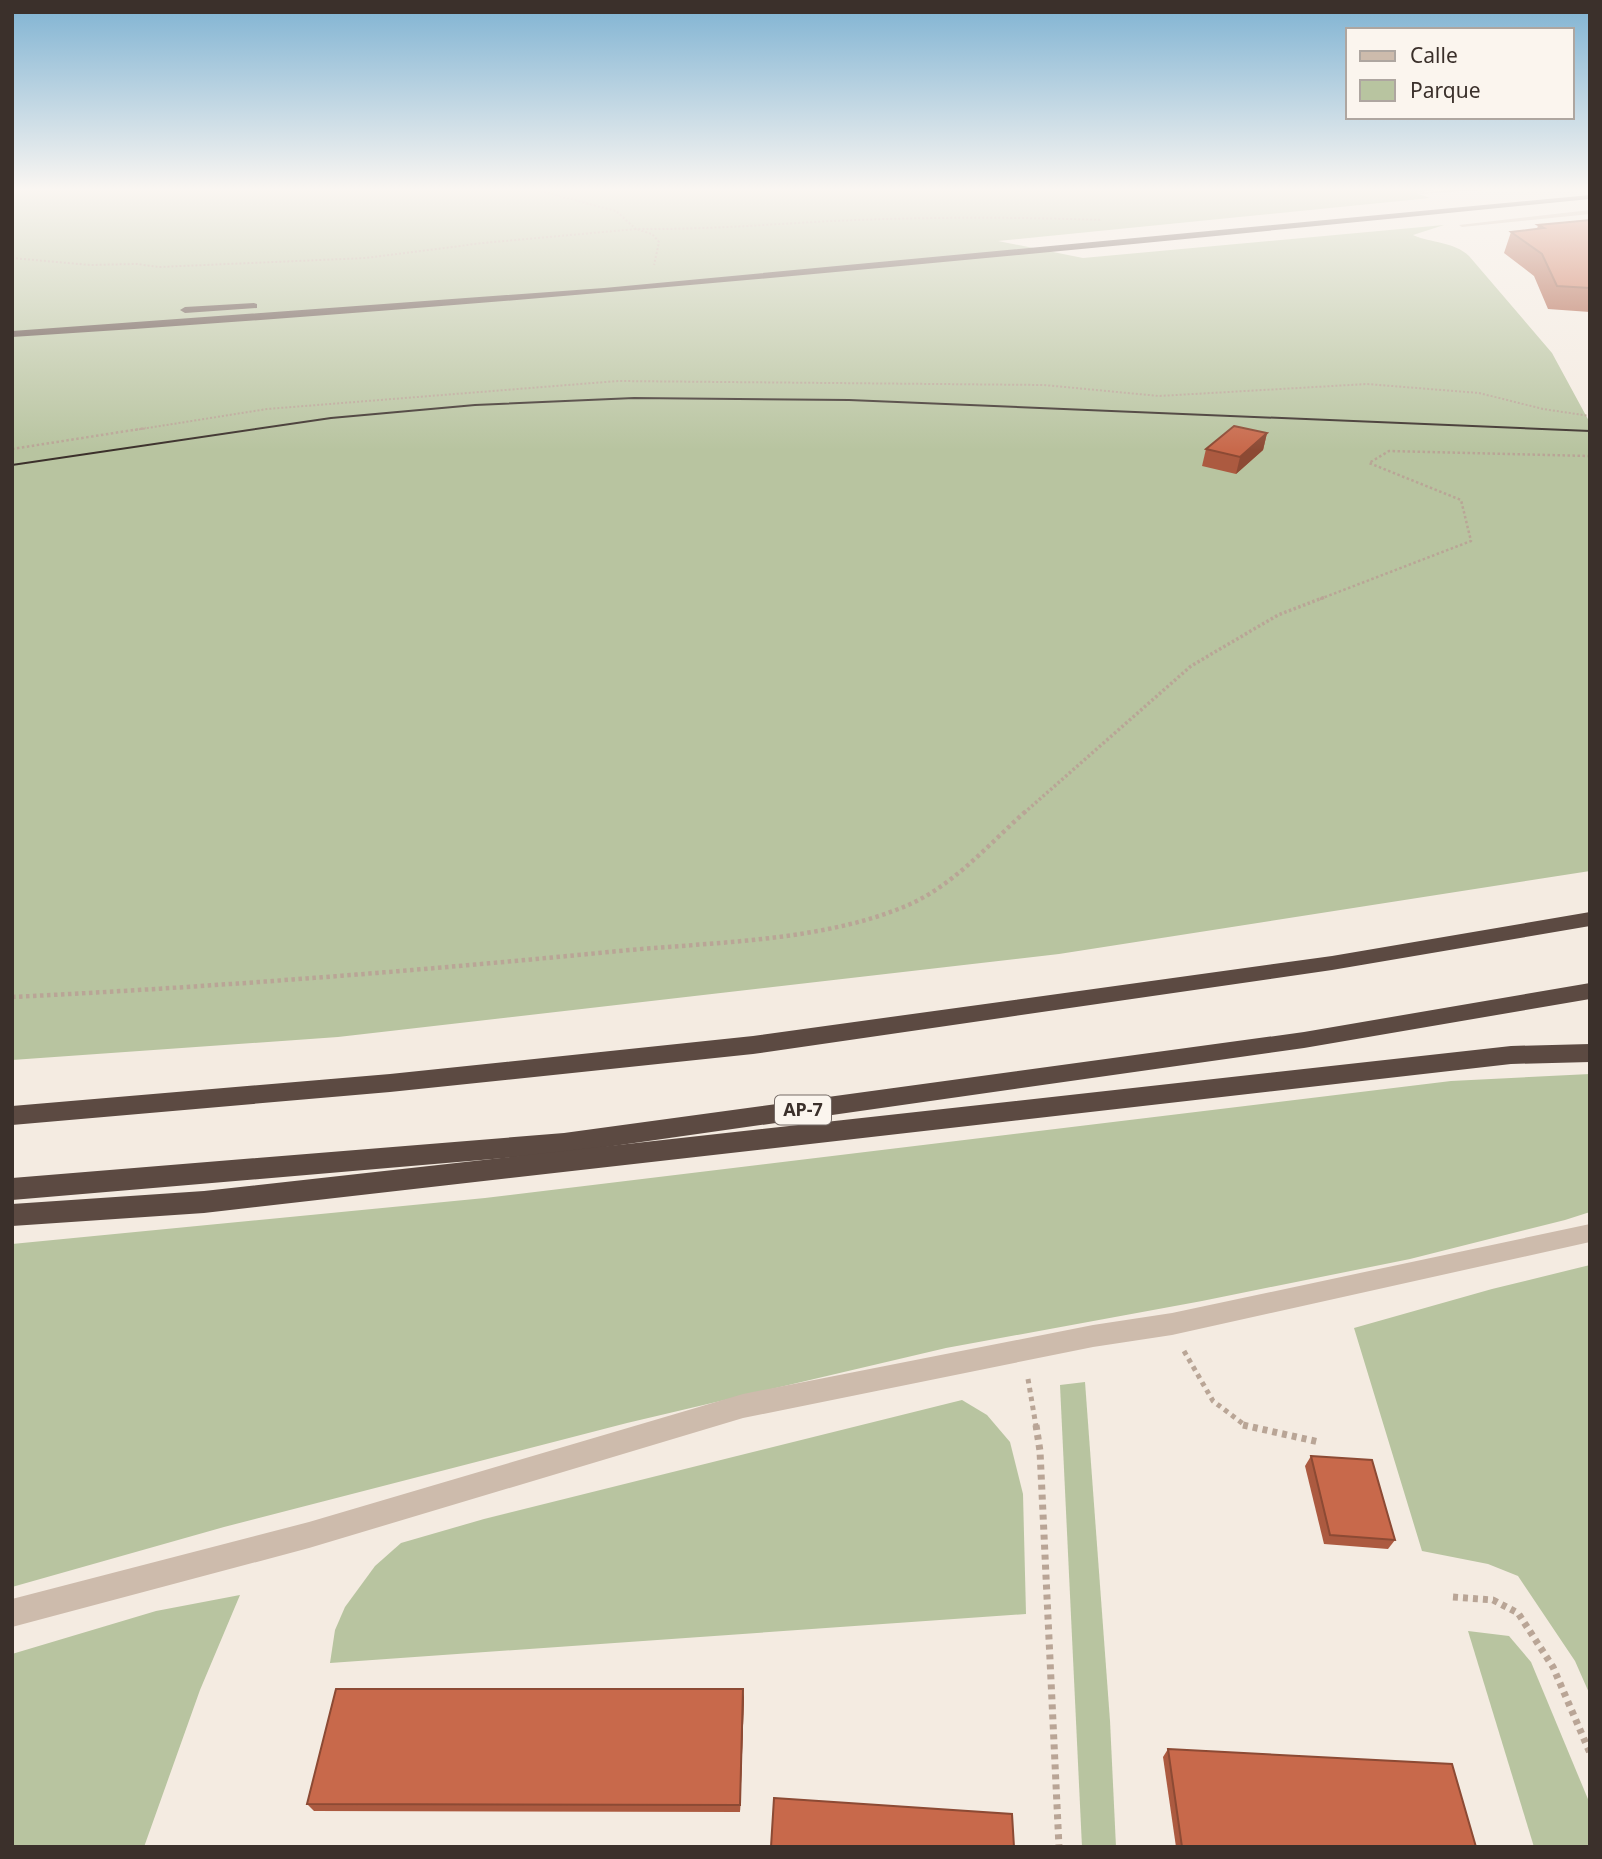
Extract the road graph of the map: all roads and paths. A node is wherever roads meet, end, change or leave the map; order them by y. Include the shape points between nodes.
1 (670, 277) edge
2 (753, 277) edge
3 (476, 293) junction
4 (326, 302) dead end
5 (272, 305) dead end
6 (176, 310) dead end
7 (12, 326) edge
8 (12, 336) edge
9 (1590, 416) edge
10 (12, 449) edge
11 (1590, 456) edge
12 (1590, 919) edge
13 (1590, 991) edge
14 (12, 998) edge
15 (1590, 1053) edge
16 (12, 1116) edge
17 (12, 1189) edge
18 (12, 1215) edge
19 (1590, 1233) edge
20 (1172, 1324) junction
21 (1023, 1350) junction
22 (1319, 1442) dead end
23 (1453, 1597) dead end
24 (12, 1612) edge
25 (1590, 1753) edge
26 (1059, 1847) edge

1 - 3 highway
2 - 8 highway
3 - 4 highway
3 - 7 highway
5 - 6 highway
9 - 10 path via 1479,393 1367,384 1159,396 1044,385 618,381 267,409
11 - 14 path via 1390,451 1369,463 1461,500 1471,541 1279,615 1191,666 937,892 914,905 832,926 694,943 119,993
12 - 16 highway via 1318,965 753,1045
13 - 17 highway, AP-7 via 1304,1040 564,1143
15 - 18 highway via 1511,1055 204,1202
19 - 20 street
20 - 21 street
20 - 22 path via 1213,1401 1245,1426
21 - 24 street via 743,1406 309,1535
21 - 26 path via 1040,1451
23 - 25 path via 1493,1600 1518,1612 1553,1667

